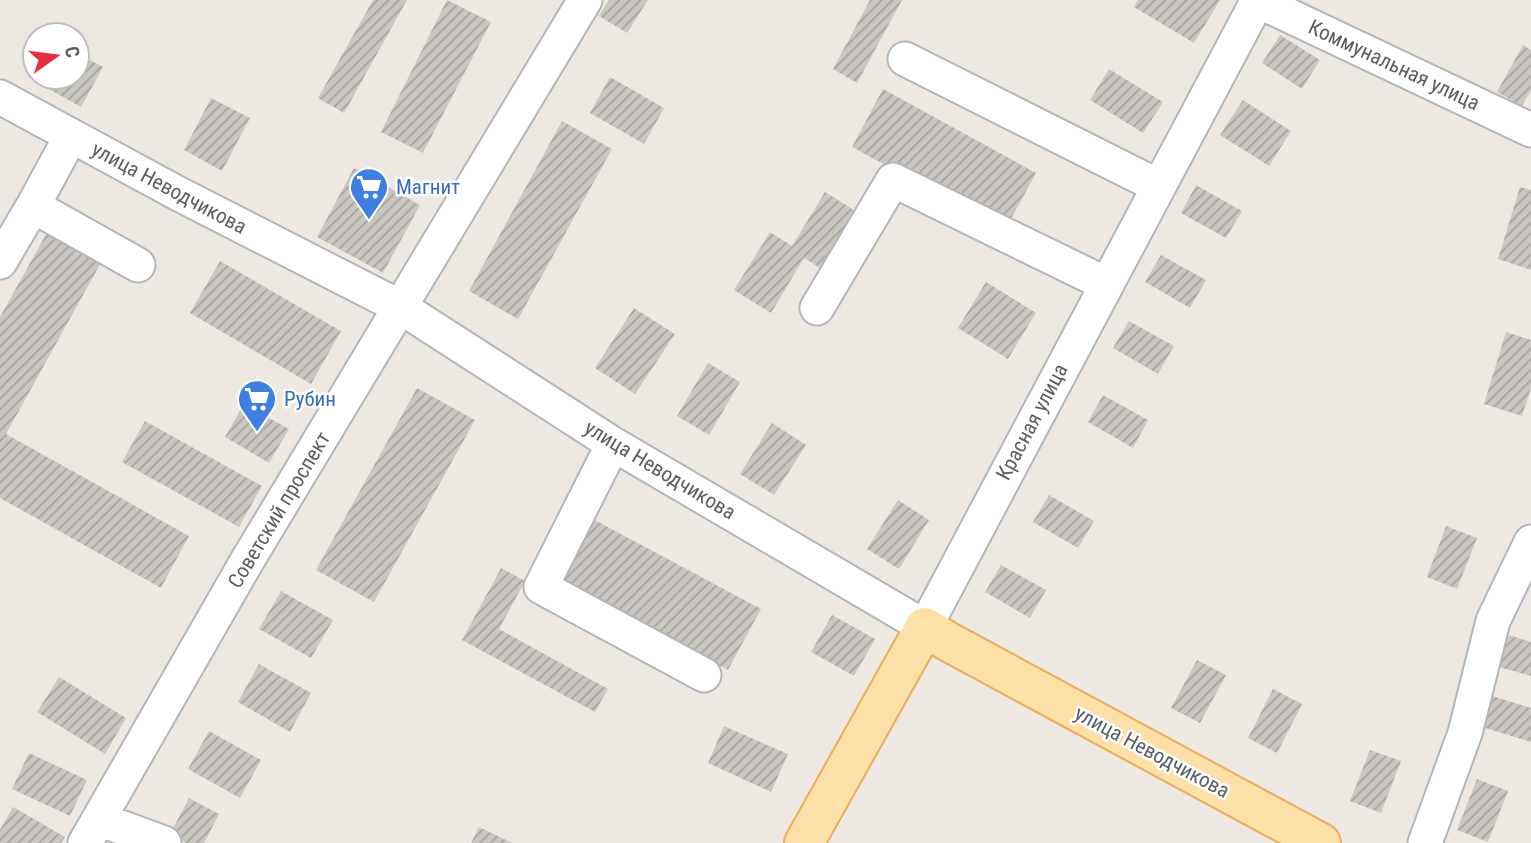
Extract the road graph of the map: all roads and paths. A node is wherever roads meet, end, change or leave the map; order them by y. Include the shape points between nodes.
1 (585, 0) edge
2 (1257, 0) edge
3 (905, 59) dead end
4 (0, 97) edge
5 (1531, 130) edge
6 (71, 136) junction
7 (1158, 186) junction
8 (33, 206) junction
9 (0, 262) edge
10 (138, 265) dead end
11 (1106, 284) junction
12 (402, 308) junction
13 (817, 308) dead end
14 (613, 444) junction
15 (1531, 542) edge
16 (925, 627) junction
17 (704, 675) dead end
18 (92, 831) edge
19 (164, 843) edge
20 (804, 843) edge
21 (1321, 843) edge
22 (1425, 843) edge

1 - 12 street, Советский проспект
2 - 5 street, Коммунальная улица
2 - 7 street, Красная улица
3 - 7 street
4 - 6 street, улица Неводчикова
6 - 8 street
6 - 12 street, улица Неводчикова
7 - 11 street, Красная улица
8 - 9 street
8 - 10 street
11 - 13 street via 893,180
11 - 16 street, Красная улица
12 - 14 street, улица Неводчикова
12 - 18 street, Советский проспект via 247,561
14 - 16 street, улица Неводчикова
14 - 17 street via 541,587
15 - 22 street via 1493,621 1465,733
16 - 20 main road, Красная улица
16 - 21 main road, улица Неводчикова
18 - 19 street

